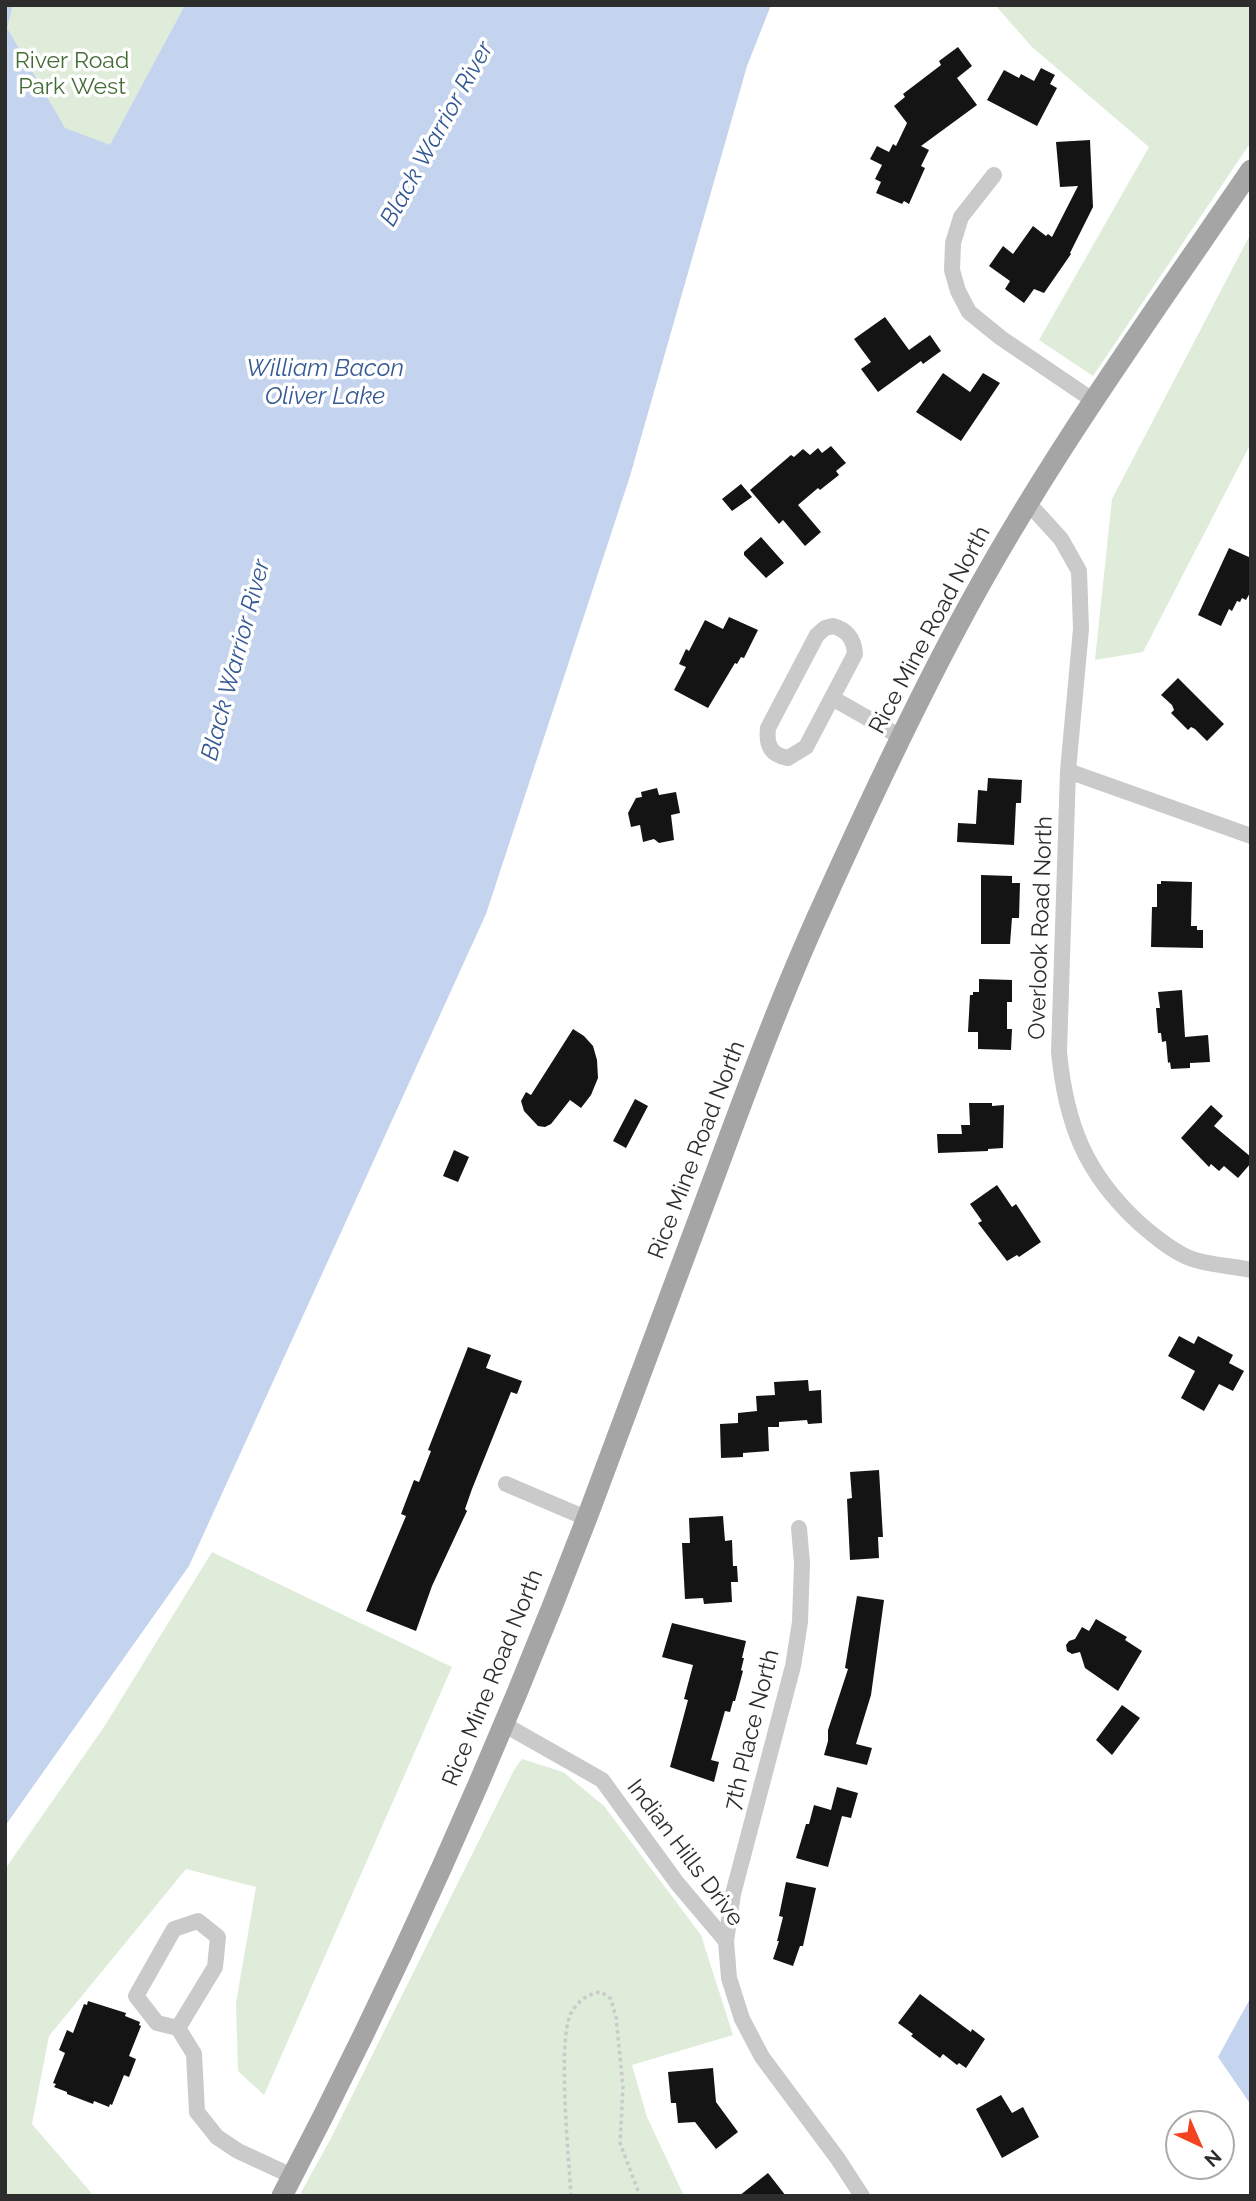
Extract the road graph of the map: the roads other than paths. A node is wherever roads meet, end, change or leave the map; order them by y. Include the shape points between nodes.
1 (1251, 170) edge
2 (994, 175) dead end
3 (1094, 401) junction
4 (1029, 505) junction
5 (832, 698) junction
6 (901, 737) junction
7 (1068, 771) junction
8 (1251, 836) edge
9 (1251, 1270) edge
10 (506, 1485) dead end
11 (586, 1518) junction
12 (799, 1528) dead end
13 (505, 1725) junction
14 (726, 1941) junction
15 (178, 2028) junction
16 (292, 2176) junction
17 (282, 2196) edge
18 (862, 2196) edge

1 - 3 main road, Rice Mine Road North
2 - 3 street via 961,217 953,243 952,270 958,291 969,312 1001,338
3 - 4 main road, Rice Mine Road North
4 - 6 main road, Rice Mine Road North via 958,624
4 - 7 street, Overlook Road North via 1061,539 1079,571 1081,629
5 - 5 street via 855,654 849,635 833,626 817,635 768,728 769,749 788,758 806,747
5 - 6 street
6 - 11 main road, Rice Mine Road North via 821,907 757,1063
7 - 8 street
7 - 9 street, Overlook Road North via 1059,1052 1063,1093 1075,1134 1121,1206 1154,1236 1191,1259
10 - 11 street
11 - 13 main road, Rice Mine Road North
12 - 14 street, 7th Place North via 800,1622 793,1666 733,1894
13 - 14 street, Indian Hills Drive via 603,1780 677,1883
13 - 16 main road, Rice Mine Road North via 380,2003
14 - 18 street, Indian Hills Drive via 729,1978 757,2048
15 - 15 street via 215,1967 218,1937 198,1921 174,1929 136,1996 157,2023
15 - 16 street via 194,2054 197,2112 217,2137
16 - 17 main road, Rice Mine Road North

